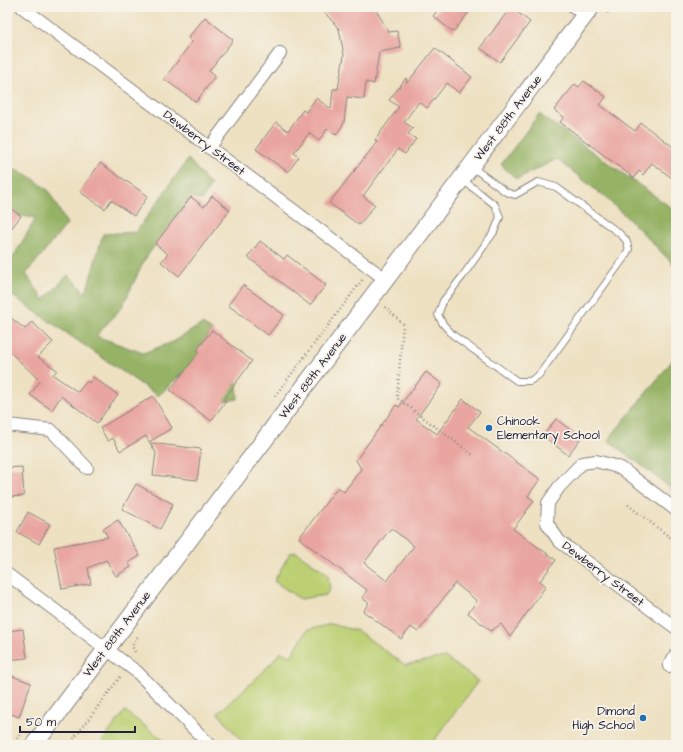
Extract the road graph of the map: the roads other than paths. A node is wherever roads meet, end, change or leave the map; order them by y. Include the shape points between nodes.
1 (22, 7) edge
2 (584, 10) edge
3 (280, 53) dead end
4 (209, 148) junction
5 (467, 176) junction
6 (385, 280) junction
7 (7, 425) edge
8 (87, 468) dead end
9 (676, 510) edge
10 (7, 574) edge
11 (676, 628) edge
12 (106, 649) junction
13 (676, 654) edge
14 (669, 666) dead end
15 (34, 745) edge
16 (210, 745) edge

1 - 4 street, Dewberry Street
2 - 5 street, West 88th Avenue
3 - 4 street
4 - 6 street, Dewberry Street
5 - 5 lane, bridge via 481,194 495,205 500,217 494,232 443,301 438,316 454,335 497,367 517,381 530,381 539,375 629,249 626,240 619,233 556,187 538,182 514,195
5 - 6 street, West 88th Avenue
6 - 12 street, West 88th Avenue
7 - 8 street via 51,430
9 - 11 street, Dewberry Street via 620,468 596,461 582,463 559,487 548,503 547,523 559,541
10 - 12 street
12 - 15 street, West 88th Avenue
12 - 16 street via 137,672
13 - 14 street

